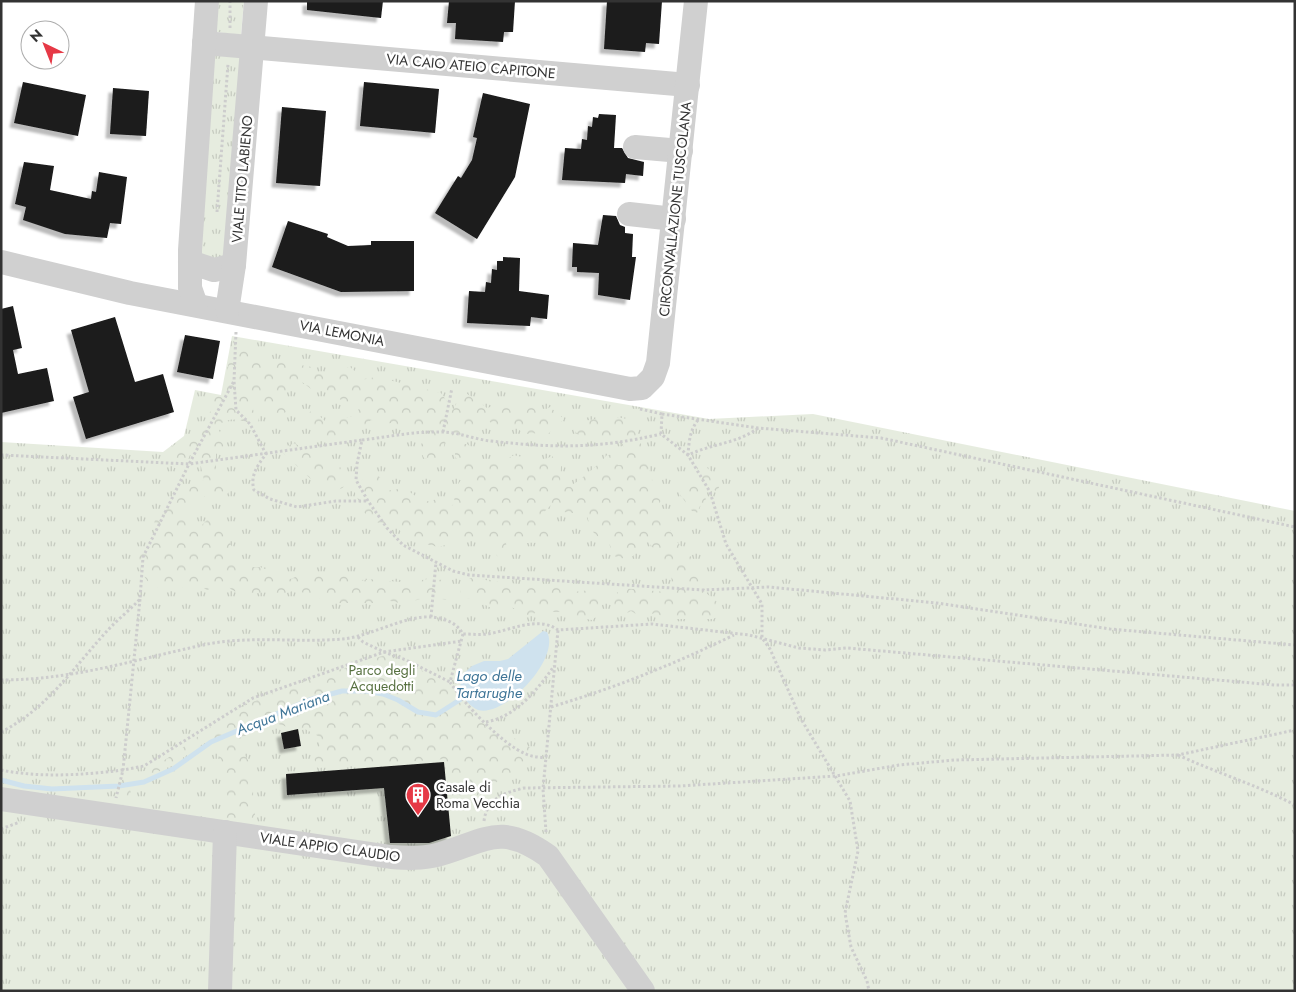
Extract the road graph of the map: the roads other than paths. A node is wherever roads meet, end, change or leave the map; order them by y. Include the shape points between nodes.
1 (207, 1) edge
2 (256, 1) edge
3 (696, 1) edge
4 (204, 43) junction
5 (253, 46) junction
6 (688, 86) junction
7 (635, 147) dead end
8 (681, 150) junction
9 (629, 214) dead end
10 (674, 219) junction
11 (1, 262) edge
12 (190, 262) junction
13 (234, 265) junction
14 (193, 297) junction
15 (227, 311) junction
16 (620, 387) joint
17 (1, 799) edge
18 (224, 832) junction
19 (220, 991) edge
20 (643, 991) edge

1 - 4 street
2 - 5 street, VIALE TITO LABIENO
3 - 6 street, CIRCONVALLAZIONE TUSCOLANA
4 - 5 street
4 - 12 street via 192,190
5 - 6 street, VIA CAIO ATEIO CAPITONE
5 - 13 street, VIALE TITO LABIENO
6 - 8 street, CIRCONVALLAZIONE TUSCOLANA
7 - 8 street
8 - 10 street, CIRCONVALLAZIONE TUSCOLANA
9 - 10 street
10 - 16 street, CIRCONVALLAZIONE TUSCOLANA via 655,372 642,388
11 - 14 street, VIA LEMONIA via 64,276 122,276
12 - 13 street via 214,270
12 - 14 street
13 - 15 street, VIALE TITO LABIENO
14 - 15 street, VIA LEMONIA
15 - 16 street, VIA LEMONIA
17 - 18 street, VIALE APPIO CLAUDIO
18 - 19 street
18 - 20 street, VIALE APPIO CLAUDIO via 411,858 436,855 486,836 512,837 548,856

